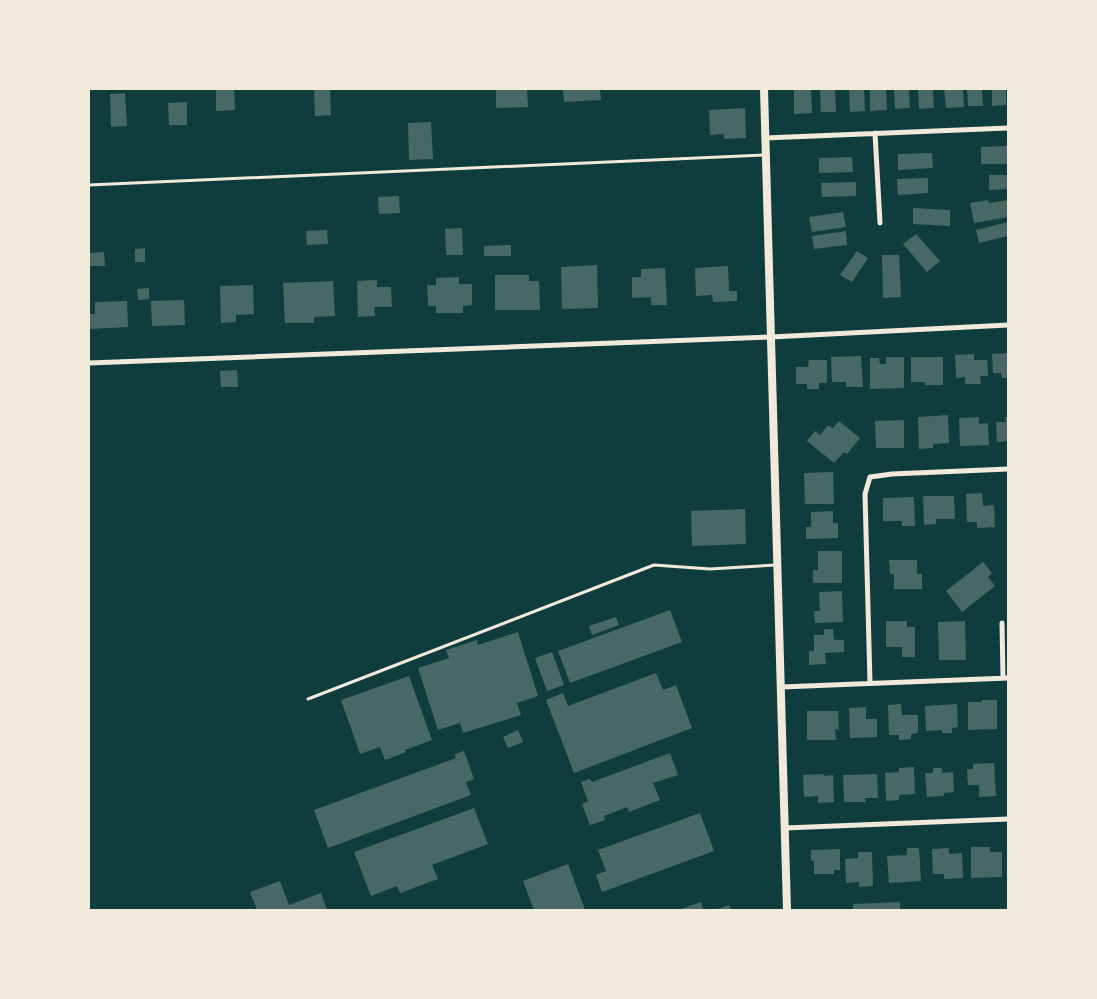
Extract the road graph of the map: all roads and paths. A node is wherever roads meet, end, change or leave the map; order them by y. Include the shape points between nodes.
1 (764, 89) edge
2 (1008, 128) edge
3 (875, 133) junction
4 (765, 138) junction
5 (766, 155) junction
6 (89, 185) edge
7 (880, 223) dead end
8 (1008, 325) edge
9 (771, 337) junction
10 (89, 363) edge
11 (1008, 469) edge
12 (777, 565) junction
13 (1002, 623) dead end
14 (1006, 678) edge
15 (870, 683) junction
16 (780, 687) junction
17 (308, 699) dead end
18 (1008, 819) edge
19 (785, 828) junction
20 (787, 910) edge

1 - 4 street
2 - 3 street
3 - 4 street
3 - 7 street
4 - 5 street
5 - 6 lane
5 - 9 street
8 - 9 street
9 - 10 street
9 - 12 street
11 - 15 street via 870,477 865,494
12 - 16 street
12 - 17 lane via 710,569 654,565
13 - 14 street
14 - 15 street
15 - 16 street
16 - 19 street
18 - 19 street
19 - 20 street

